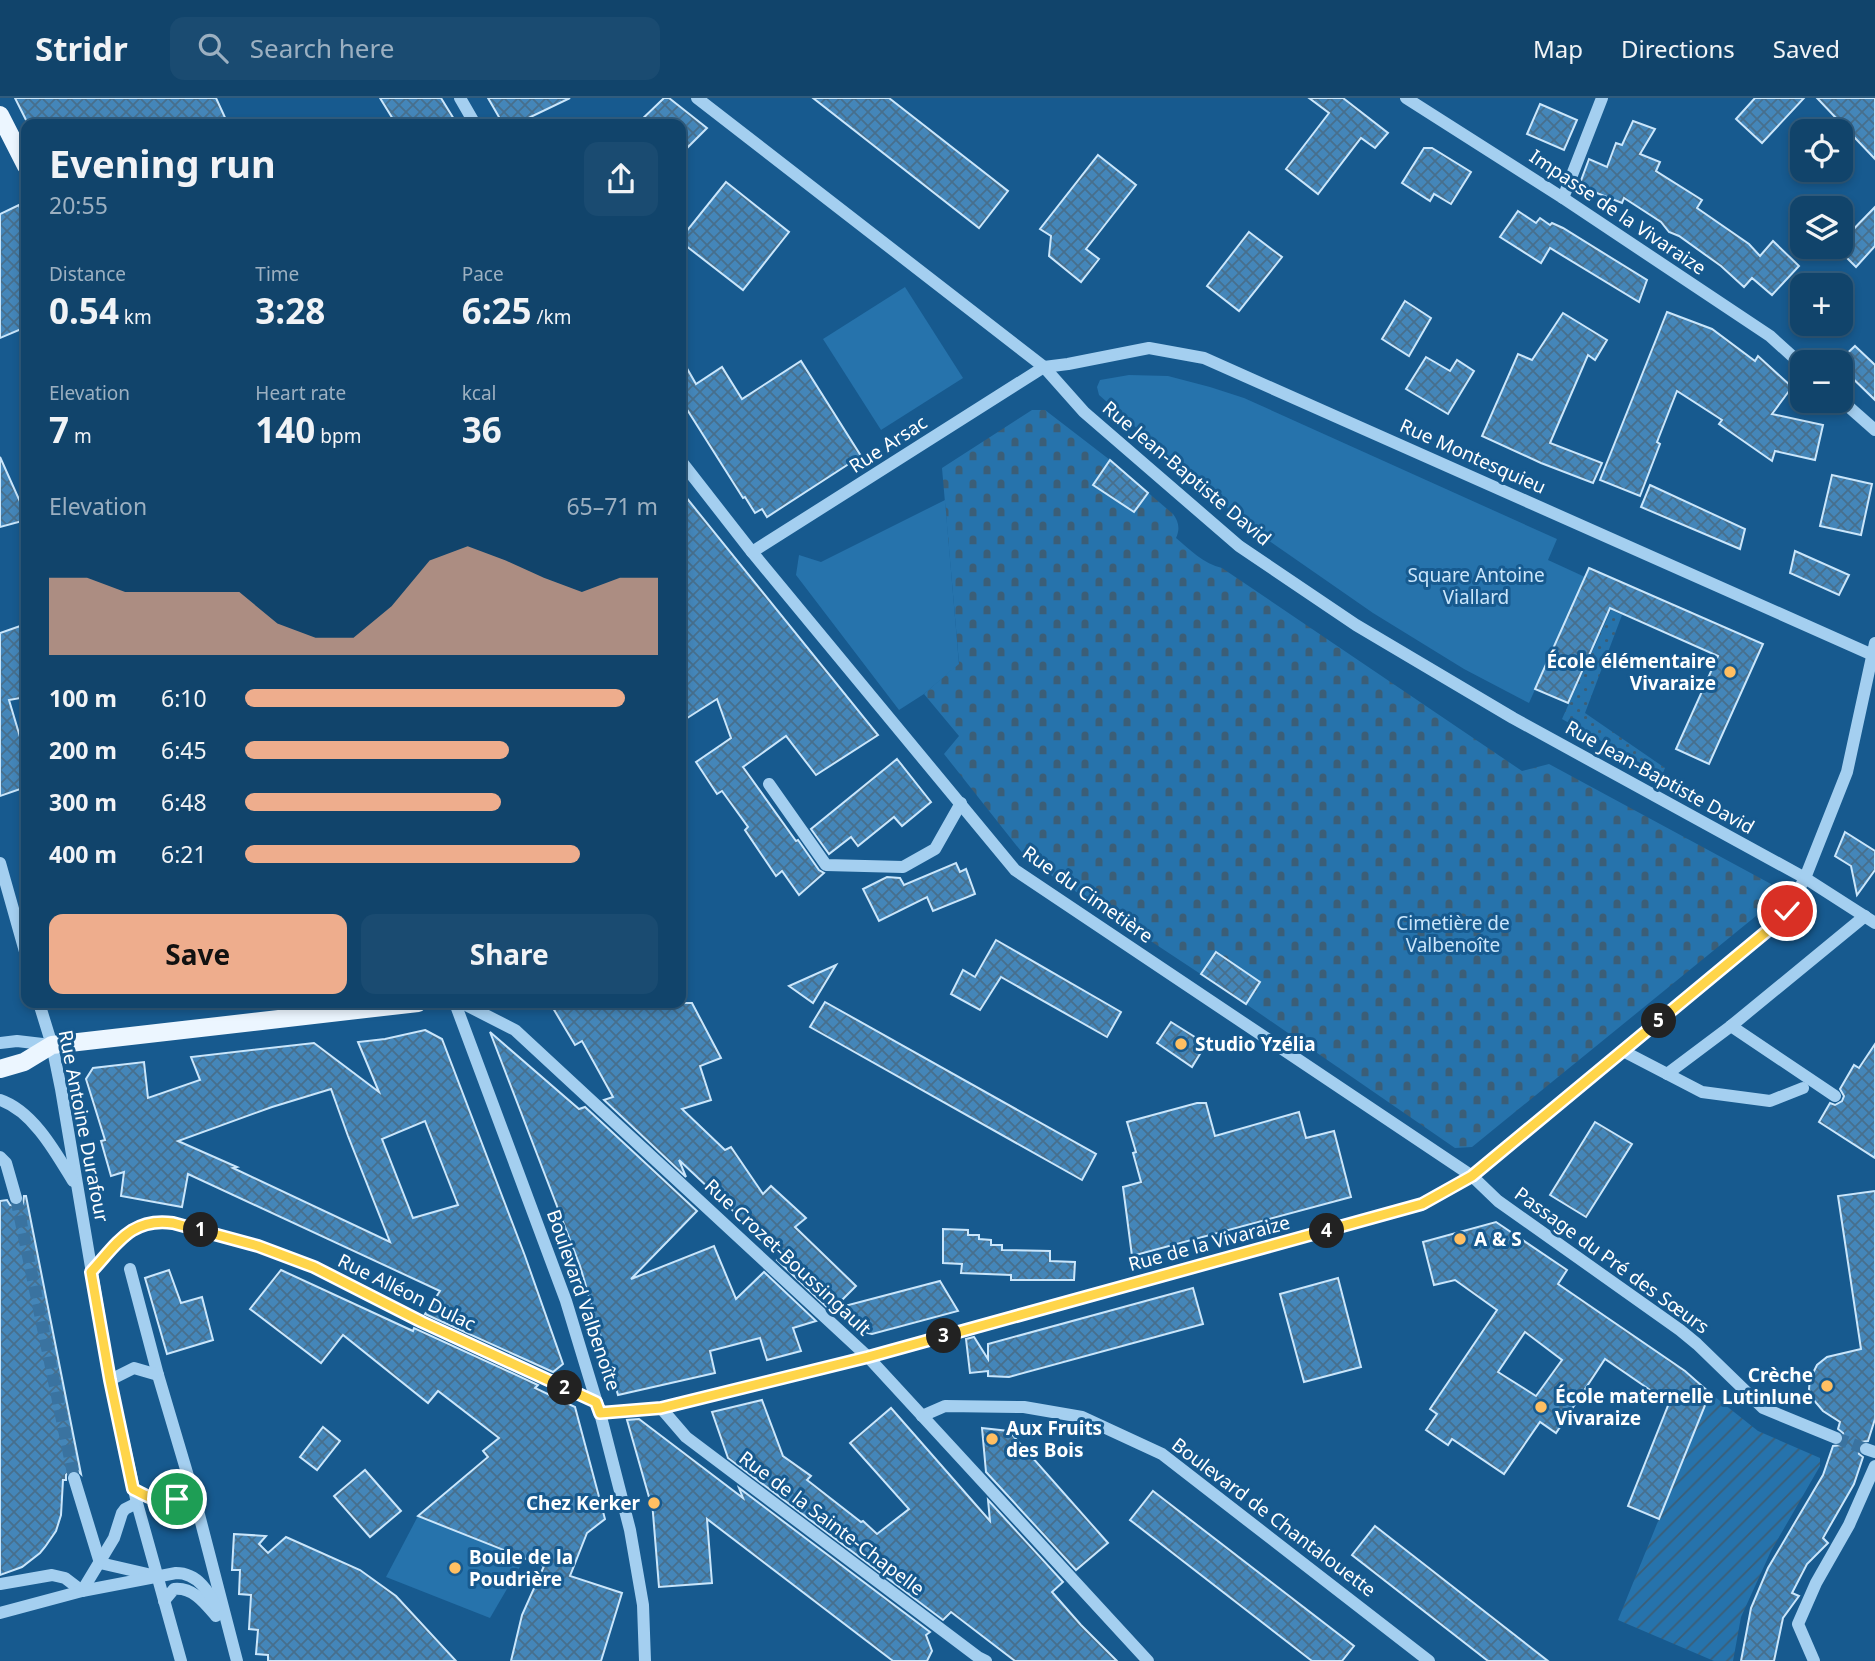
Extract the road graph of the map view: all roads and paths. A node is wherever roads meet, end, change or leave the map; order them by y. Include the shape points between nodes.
1 (460, 98) edge
2 (697, 98) edge
3 (1406, 98) edge
4 (1602, 98) edge
5 (0, 115) edge
6 (472, 119) edge
7 (21, 156) edge
8 (1563, 198) junction
9 (1790, 354) edge
10 (1044, 367) junction
11 (1853, 411) edge
12 (1875, 430) edge
13 (686, 467) edge
14 (752, 552) junction
15 (1874, 651) edge
16 (769, 784) dead end
17 (961, 803) junction
18 (0, 863) edge
19 (1805, 878) junction
20 (1870, 920) edge
21 (21, 937) edge
22 (41, 1008) edge
23 (374, 1008) edge
24 (457, 1008) edge
25 (472, 1008) edge
26 (1731, 1026) junction
27 (0, 1043) edge
28 (52, 1045) junction
29 (1623, 1051) junction
30 (0, 1069) edge
31 (1667, 1074) junction
32 (1803, 1088) dead end
33 (1835, 1096) dead end
34 (0, 1100) edge
35 (0, 1157) edge
36 (1472, 1176) junction
37 (77, 1187) junction
38 (16, 1198) tunnel mouth
39 (130, 1269) dead end
40 (91, 1272) junction
41 (868, 1357) junction
42 (158, 1375) junction
43 (110, 1380) junction
44 (598, 1408) junction
45 (661, 1408) junction
46 (922, 1416) junction
47 (1836, 1438) tunnel mouth
48 (1875, 1466) edge
49 (74, 1478) tunnel mouth
50 (192, 1488) junction
51 (133, 1489) junction
52 (136, 1503) junction
53 (100, 1563) junction
54 (156, 1576) junction
55 (0, 1584) edge
56 (82, 1591) junction
57 (164, 1601) junction
58 (0, 1613) edge
59 (228, 1630) junction
60 (181, 1661) edge
61 (237, 1661) edge
62 (645, 1661) edge
63 (986, 1661) edge
64 (1147, 1661) edge
65 (1429, 1661) edge
66 (1814, 1661) edge

1 - 6 street
2 - 10 street, Rue Jean-Baptiste David
3 - 8 street, Impasse de la Vivaraize
4 - 8 street
5 - 7 main road
8 - 9 street, Impasse de la Vivaraize via 1770,336
10 - 14 street, Rue Arsac
10 - 15 street, Rue Montesquieu via 1149,348 1204,358
10 - 19 street, Rue Jean-Baptiste David via 1084,412 1240,546 1356,625 1513,718
11 - 12 street
13 - 14 street, Rue du Cimetière
14 - 17 street, Rue du Cimetière
15 - 19 street, Rue de la Vivaraize via 1847,772
16 - 17 street via 826,865 903,867 935,849
17 - 36 street, Rue du Cimetière via 1015,870
18 - 21 street
19 - 20 street, Rue Jean-Baptiste David
19 - 29 street, Rue de la Vivaraize via 1784,917
20 - 26 street
22 - 28 street, Rue Antoine Durafour
23 - 28 main road
24 - 44 street, Boulevard Valbenoîte via 566,1301
25 - 41 street, Rue Crozet-Boussingault via 515,1030
26 - 31 street
26 - 33 street
27 - 28 street
28 - 30 main road via 24,1062
28 - 37 street, Rue Antoine Durafour
29 - 31 street
29 - 36 street, Rue de la Vivaraize
31 - 32 street via 1702,1092 1770,1101
34 - 37 street via 21,1112 48,1140
35 - 38 street
36 - 41 street, Rue de la Vivaraize via 1422,1204
36 - 47 street, Passage du Pré des Sœurs via 1499,1201 1680,1330 1763,1408
37 - 40 street, Rue Antoine Durafour
39 - 42 street
40 - 43 street, Rue Antoine Durafour
40 - 44 street, Rue Alléon Dulac via 137,1226 173,1223 314,1267
41 - 45 street, Rue de la Vivaraize
41 - 46 street, Rue Crozet-Boussingault
42 - 43 street via 134,1368
42 - 50 street
43 - 51 street, Rue Antoine Durafour
44 - 45 street, Rue de la Vivaraize
44 - 62 street, Boulevard Valbenoîte via 643,1605
45 - 63 street, Rue de la Sainte-Chapelle via 686,1437
46 - 64 street, Rue Crozet-Boussingault
46 - 65 street, Boulevard de Chantalouette via 945,1406 1024,1407 1082,1417 1163,1454
48 - 66 street via 1798,1624
49 - 53 street
50 - 51 street via 177,1499 162,1501
50 - 59 street
51 - 52 street, Rue Antoine Durafour
52 - 53 street via 122,1513
52 - 54 street, Rue Antoine Durafour
53 - 54 street
53 - 56 street
54 - 56 street
54 - 57 street, Rue Antoine Durafour
54 - 59 street via 192,1575 213,1599
55 - 56 street via 52,1575
56 - 58 street
57 - 59 street via 176,1589 191,1592
57 - 60 street, Rue Antoine Durafour
59 - 61 street

